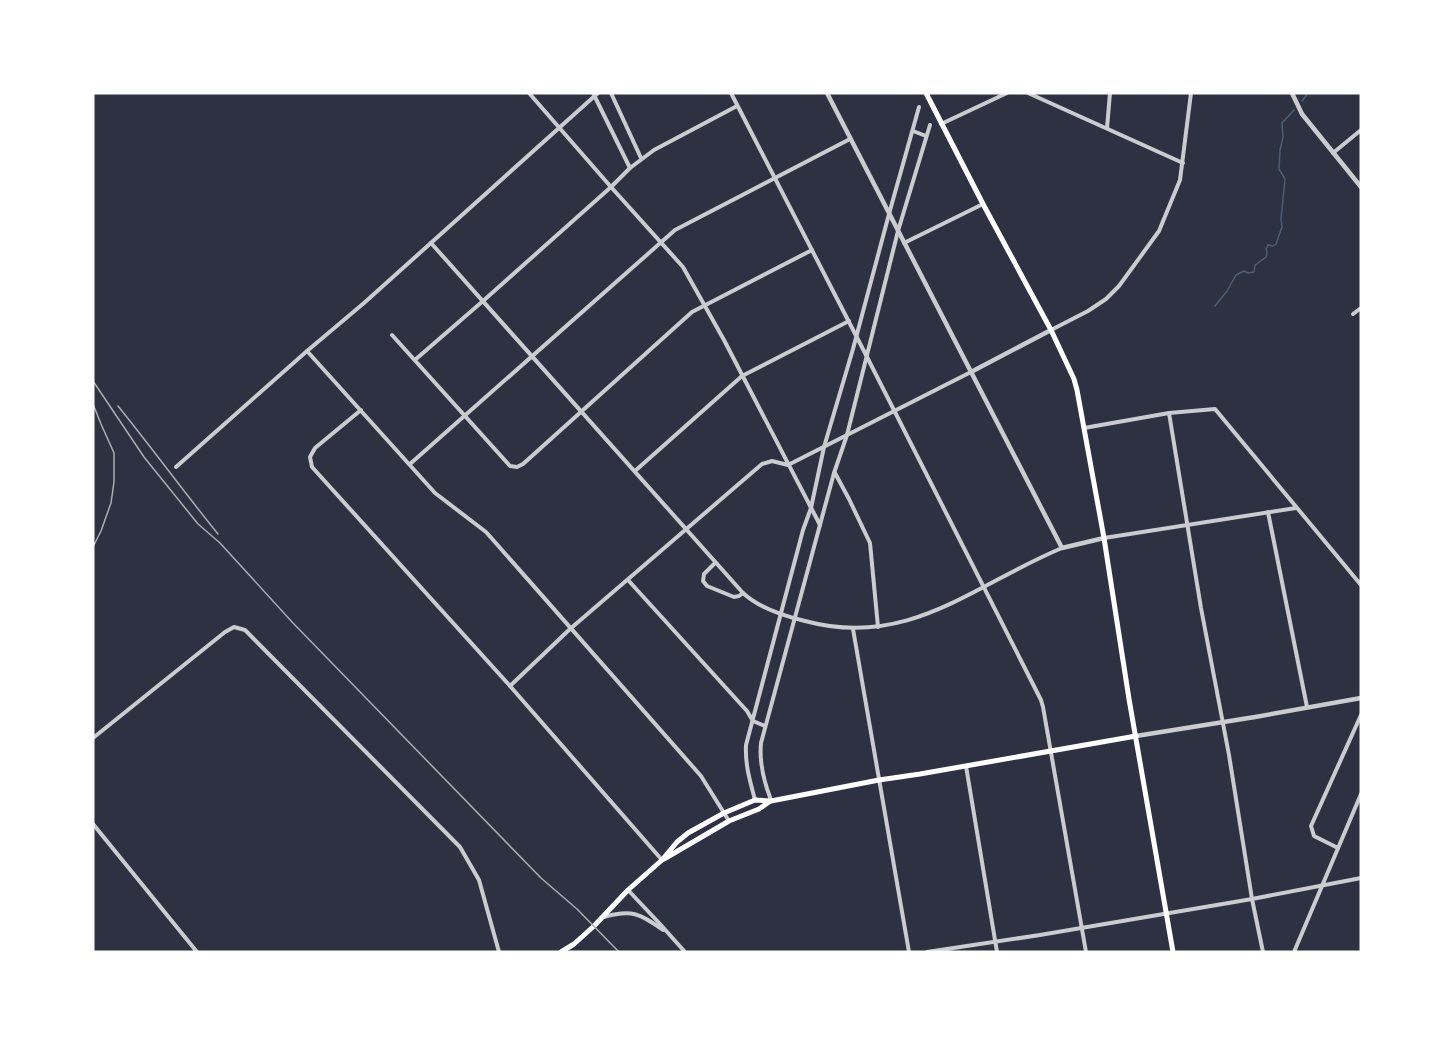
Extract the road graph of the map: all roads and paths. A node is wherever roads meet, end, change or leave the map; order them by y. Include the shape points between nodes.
1 (529, 93) edge
2 (611, 93) edge
3 (731, 93) edge
4 (826, 93) edge
5 (926, 93) edge
6 (1007, 93) edge
7 (1028, 93) edge
8 (1110, 93) edge
9 (1191, 93) edge
10 (1292, 93) edge
11 (595, 94) edge
12 (737, 106) junction
13 (919, 107) dead end
14 (941, 124) junction
15 (930, 125) dead end
16 (559, 128) junction
17 (1106, 129) junction
18 (913, 130) junction
19 (1361, 130) edge
20 (926, 136) junction
21 (850, 139) junction
22 (1333, 153) junction
23 (641, 158) junction
24 (1183, 163) junction
25 (630, 168) junction
26 (775, 178) junction
27 (611, 187) junction
28 (1361, 187) edge
29 (982, 204) junction
30 (889, 214) junction
31 (898, 231) junction
32 (660, 242) junction
33 (431, 243) junction
34 (904, 243) junction
35 (812, 249) junction
36 (483, 301) junction
37 (704, 307) junction
38 (1361, 308) edge
39 (1353, 314) dead end
40 (849, 321) junction
41 (1051, 330) junction
42 (392, 334) dead end
43 (856, 336) junction
44 (307, 351) junction
45 (866, 355) junction
46 (532, 357) junction
47 (416, 359) junction
48 (971, 372) junction
49 (742, 376) junction
50 (361, 410) junction
51 (581, 411) junction
52 (894, 411) junction
53 (1169, 413) junction
54 (465, 416) junction
55 (1084, 428) junction
56 (847, 435) junction
57 (824, 447) junction
58 (410, 465) junction
59 (788, 465) junction
60 (176, 467) dead end
61 (634, 471) junction
62 (834, 472) junction
63 (811, 508) junction
64 (1296, 508) junction
65 (1268, 512) junction
66 (820, 525) junction
67 (1188, 525) junction
68 (686, 530) junction
69 (1104, 538) junction
70 (1062, 548) junction
71 (715, 563) junction
72 (628, 580) junction
73 (1361, 585) edge
74 (983, 588) junction
75 (743, 594) junction
76 (781, 613) junction
77 (795, 619) junction
78 (878, 627) junction
79 (570, 629) junction
80 (853, 629) junction
81 (510, 686) junction
82 (1361, 698) edge
83 (1307, 707) junction
84 (1361, 715) edge
85 (753, 721) junction
86 (1222, 722) junction
87 (765, 726) junction
88 (1136, 735) junction
89 (93, 738) edge
90 (1051, 750) junction
91 (966, 765) junction
92 (879, 780) junction
93 (1361, 794) edge
94 (755, 800) junction
95 (771, 801) junction
96 (724, 813) junction
97 (729, 821) junction
98 (93, 824) edge
99 (1338, 848) junction
100 (662, 860) junction
101 (1361, 878) edge
102 (1322, 885) junction
103 (628, 890) junction
104 (1252, 898) junction
105 (1167, 913) junction
106 (601, 918) junction
107 (1082, 927) junction
108 (668, 934) junction
109 (995, 942) junction
110 (196, 952) edge
111 (500, 952) edge
112 (561, 952) edge
113 (684, 952) edge
114 (909, 952) edge
115 (927, 952) edge
116 (997, 952) edge
117 (1086, 952) edge
118 (1173, 952) edge
119 (1263, 952) edge
120 (1294, 952) edge

1 - 16 street
2 - 23 street
3 - 12 street
4 - 21 street
5 - 14 main road
6 - 14 street
7 - 17 street
8 - 17 street
9 - 24 street
10 - 22 street via 1302,114
11 - 16 street
11 - 25 street
12 - 23 street
12 - 26 street
13 - 18 street
14 - 29 main road
15 - 20 street
16 - 27 street
16 - 33 street
17 - 24 street
18 - 20 street
18 - 30 street
19 - 22 street
20 - 31 street
21 - 26 street
21 - 30 street
22 - 28 street
23 - 25 street
24 - 41 street via 1159,231 1119,286 1088,311
25 - 27 street
26 - 32 street via 687,223
26 - 35 street
27 - 32 street
27 - 36 street
29 - 34 street
29 - 41 main road
30 - 31 street
30 - 43 street
31 - 34 street
31 - 45 street
32 - 37 street via 687,272
32 - 46 street
33 - 36 street
33 - 44 street
34 - 48 street
35 - 37 street
35 - 40 street
36 - 46 street
36 - 47 street
37 - 49 street
37 - 51 street via 692,312
38 - 39 street
40 - 43 street
40 - 49 street
41 - 48 street
41 - 55 main road via 1074,380
42 - 47 street
43 - 45 street
43 - 57 street
44 - 50 street
44 - 60 street
45 - 52 street
45 - 56 street
46 - 51 street
46 - 54 street
47 - 54 street
48 - 52 street
48 - 70 street
49 - 59 street
49 - 61 street
50 - 58 street
50 - 81 street via 315,448 310,457 312,467
51 - 54 street via 517,467 510,466
51 - 61 street
52 - 56 street
52 - 74 street
53 - 55 street
53 - 64 street via 1215,409
53 - 67 street
54 - 58 street
55 - 69 main road
56 - 57 street
56 - 62 street
57 - 59 street
57 - 63 street
58 - 79 street via 435,493 486,532
59 - 63 street
59 - 68 street via 772,461 762,464
61 - 68 street
62 - 66 street
62 - 78 street via 870,543
63 - 66 street
63 - 76 street
64 - 65 street
64 - 73 street
65 - 67 street
65 - 83 street
66 - 77 street
67 - 69 street
67 - 86 street
68 - 71 street
68 - 72 street
69 - 70 street
69 - 88 main road
70 - 74 street
71 - 75 street
71 - 75 street via 704,574 707,586 734,597
72 - 79 street
72 - 85 street
74 - 78 street via 929,614
74 - 90 street via 1044,707
75 - 76 street
76 - 77 street
76 - 85 street
77 - 80 street
77 - 87 street
78 - 80 street
79 - 81 street
79 - 96 street via 701,776
80 - 92 street
81 - 100 street
82 - 83 street
83 - 86 street
84 - 99 street via 1311,826 1314,836
85 - 87 street
85 - 94 street via 745,759
86 - 88 street
86 - 104 street
87 - 95 street via 760,743 761,768
88 - 90 main road
88 - 105 main road
89 - 111 street via 225,632 234,627 244,630 460,847 479,880
90 - 91 main road
90 - 107 street
91 - 92 main road
91 - 109 street
92 - 95 main road
92 - 114 street
93 - 99 street
94 - 95 main road
94 - 96 main road
95 - 97 main road
96 - 97 street
96 - 100 main road via 688,833
97 - 100 main road
98 - 110 street
99 - 102 street
100 - 103 main road
101 - 102 street
102 - 104 street
102 - 120 street
103 - 106 main road
103 - 108 street
104 - 105 street
104 - 119 street
105 - 107 street
105 - 118 main road
106 - 108 street via 632,913
106 - 112 main road
107 - 109 street
107 - 117 street
108 - 113 street
109 - 115 street
109 - 116 street

